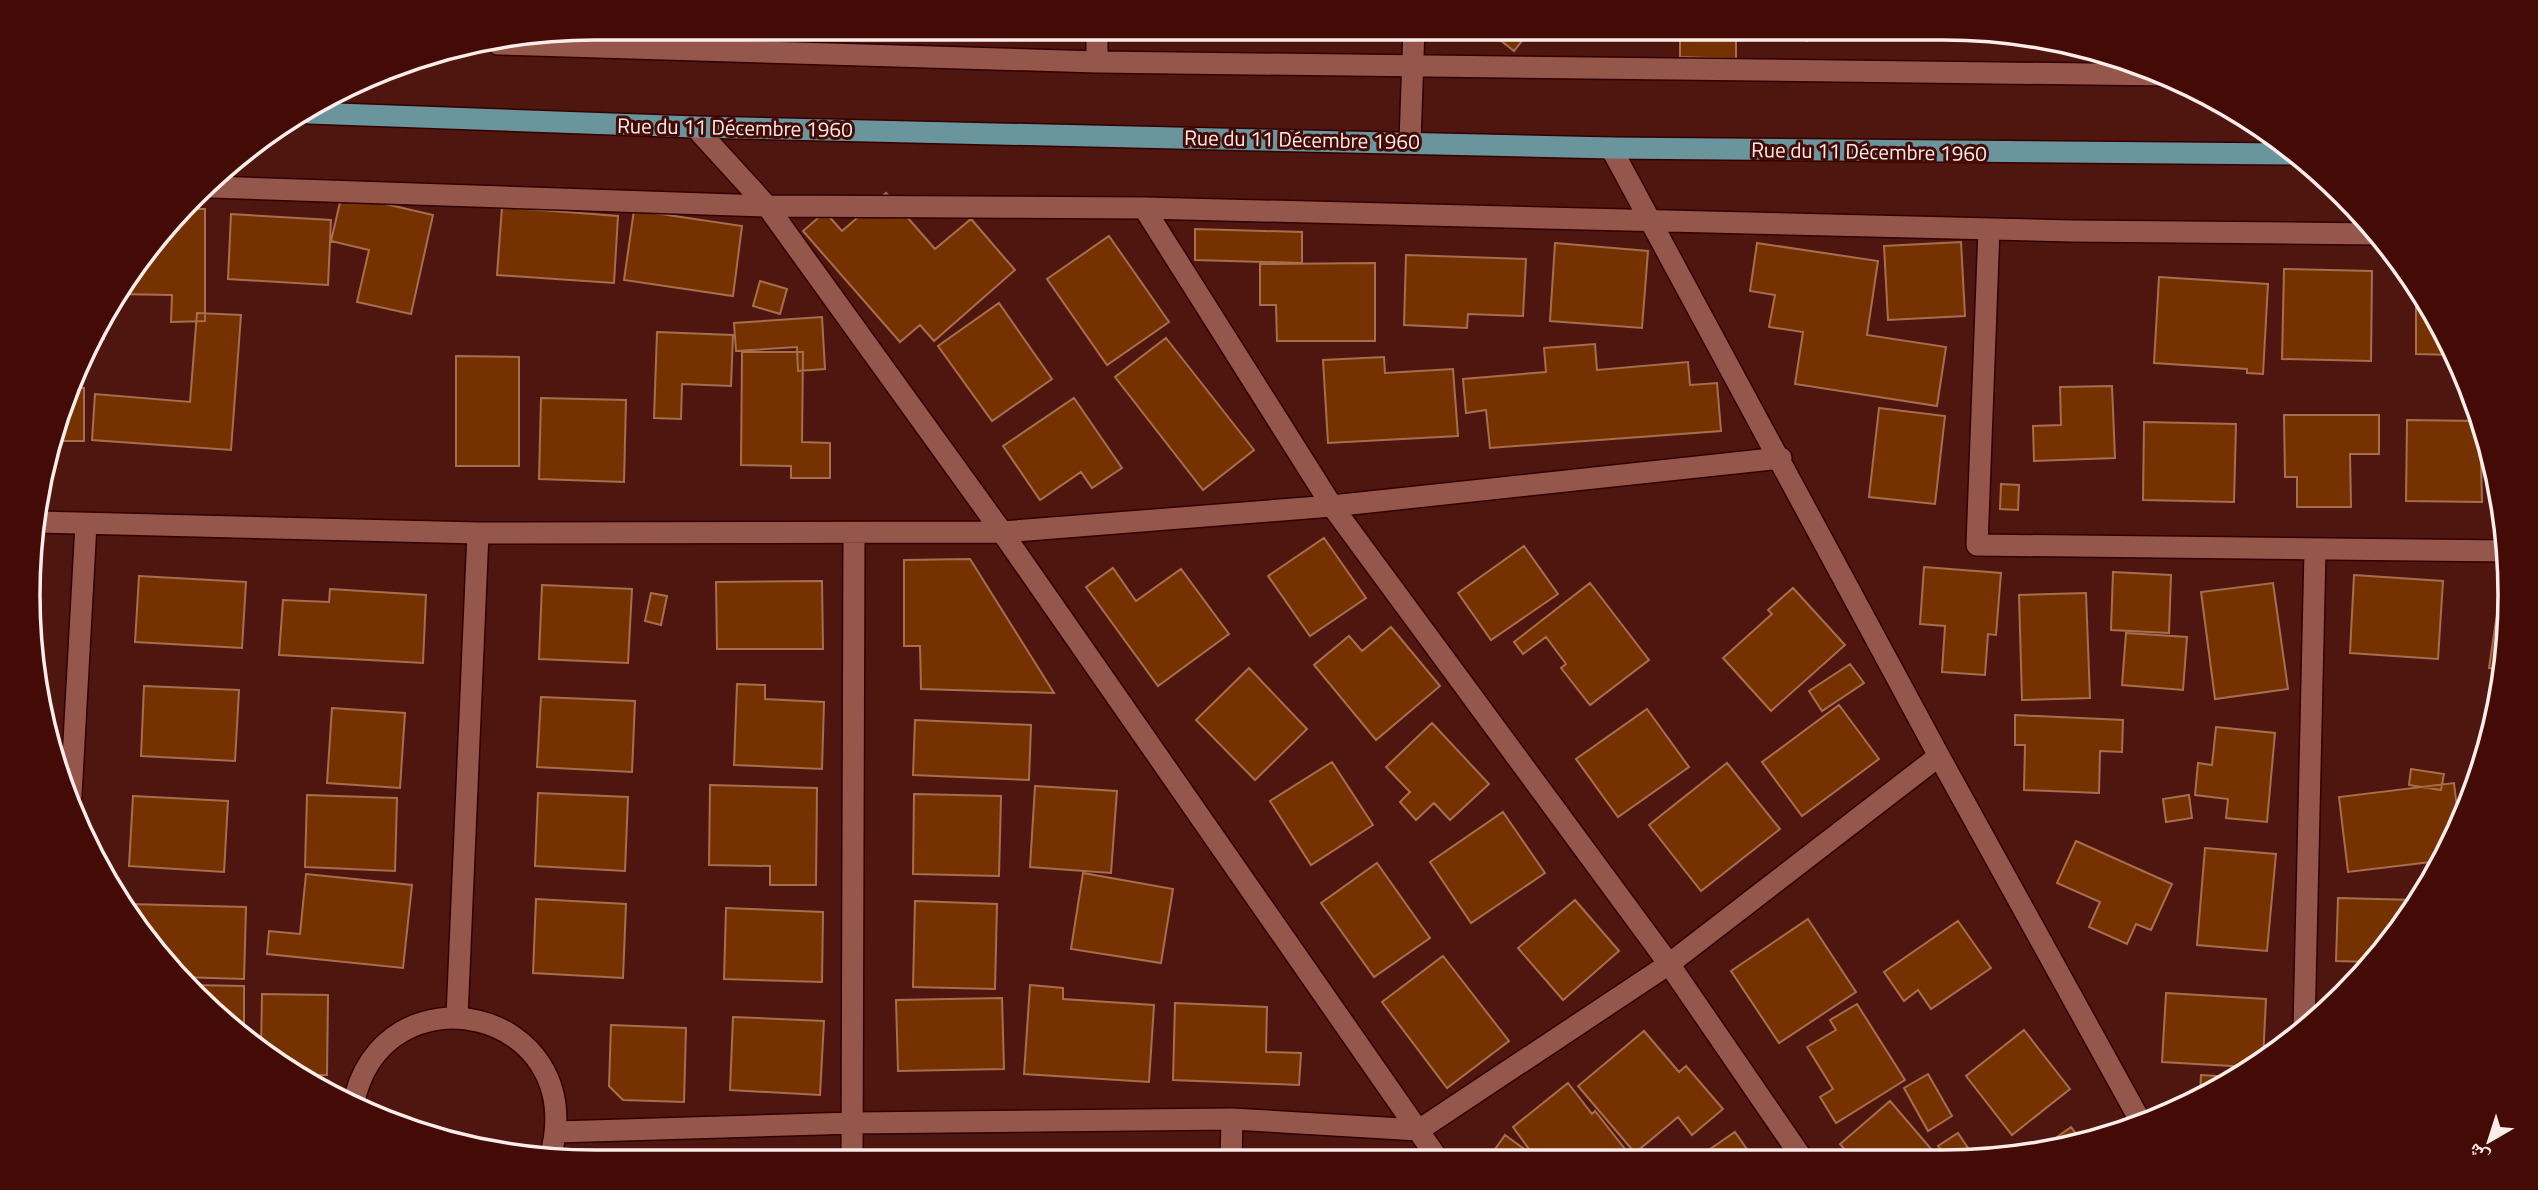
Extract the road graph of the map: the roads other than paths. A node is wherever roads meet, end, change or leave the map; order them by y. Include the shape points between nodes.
1 (1097, 40) edge
2 (1413, 40) edge
3 (525, 45) edge
4 (1097, 62) junction
5 (1411, 65) junction
6 (2134, 75) edge
7 (321, 113) edge
8 (695, 127) junction
9 (1410, 141) junction
10 (1612, 148) junction
11 (2279, 154) edge
12 (219, 187) edge
13 (767, 206) junction
14 (1144, 208) junction
15 (1651, 220) junction
16 (1989, 229) junction
17 (2364, 234) edge
18 (1781, 458) junction
19 (1332, 506) junction
20 (45, 522) edge
21 (86, 524) junction
22 (1002, 532) junction
23 (478, 533) junction
24 (854, 534) junction
25 (2315, 551) junction
26 (2496, 551) edge
27 (1939, 755) junction
28 (72, 779) edge
29 (1669, 964) junction
30 (2304, 1016) edge
31 (457, 1017) junction
32 (355, 1095) edge
33 (2137, 1114) edge
34 (1232, 1119) junction
35 (853, 1123) junction
36 (1419, 1130) junction
37 (557, 1132) junction
38 (553, 1148) edge
39 (852, 1150) edge
40 (1231, 1150) edge
41 (1432, 1150) edge
42 (1797, 1150) edge

1 - 4 street
2 - 5 street
3 - 4 street
4 - 5 street
5 - 6 street
5 - 9 street
7 - 8 main road, Rue du 11 Décembre 1960
8 - 9 main road, Rue du 11 Décembre 1960
8 - 13 street
9 - 10 main road, Rue du 11 Décembre 1960
10 - 11 main road, Rue du 11 Décembre 1960
10 - 15 street
12 - 13 street
13 - 14 street
13 - 22 street
14 - 15 street
14 - 19 street
15 - 16 street
15 - 18 street
16 - 17 street
16 - 25 street via 1977,545
18 - 19 street
18 - 27 street
19 - 22 street
19 - 29 street
20 - 21 street
21 - 23 street
21 - 28 street
22 - 24 street
22 - 36 street
23 - 24 street
23 - 31 street
24 - 35 street
25 - 26 street
25 - 30 street
27 - 29 street
27 - 33 street
29 - 36 street
29 - 42 street
31 - 32 street via 425,1021 396,1035 372,1057
31 - 37 street via 502,1030 533,1053 548,1077 556,1104
34 - 35 street
34 - 36 street
34 - 40 street
35 - 37 street
35 - 39 street
36 - 41 street
37 - 38 street

